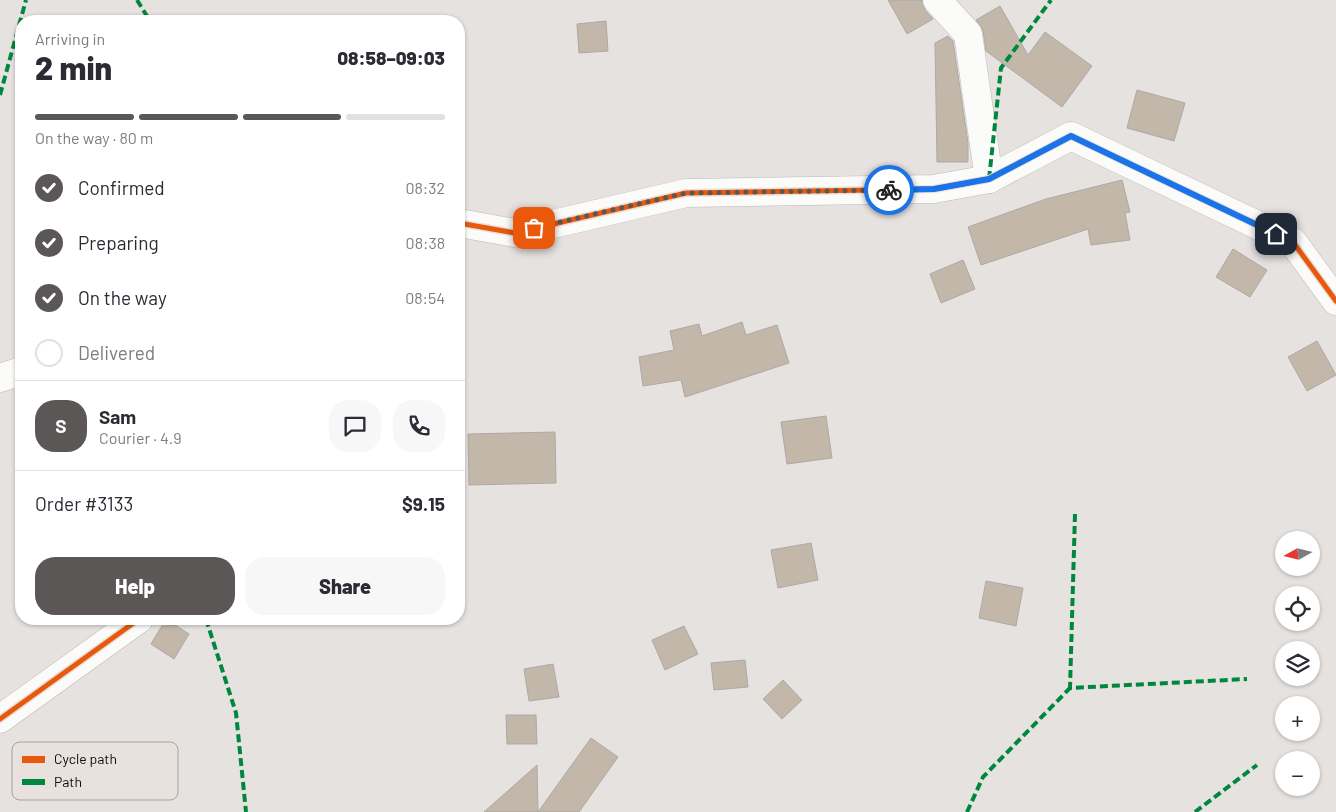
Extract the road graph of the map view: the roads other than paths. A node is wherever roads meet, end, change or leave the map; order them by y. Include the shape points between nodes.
1 (937, 0) edge
2 (989, 179) junction
3 (465, 224) edge
4 (1336, 300) edge
5 (15, 373) edge
6 (0, 378) edge
7 (131, 625) edge
8 (0, 719) edge

1 - 2 street via 968,34
2 - 3 street via 934,189 686,193 515,233
2 - 4 street via 1071,136 1293,242
5 - 6 street
7 - 8 street

